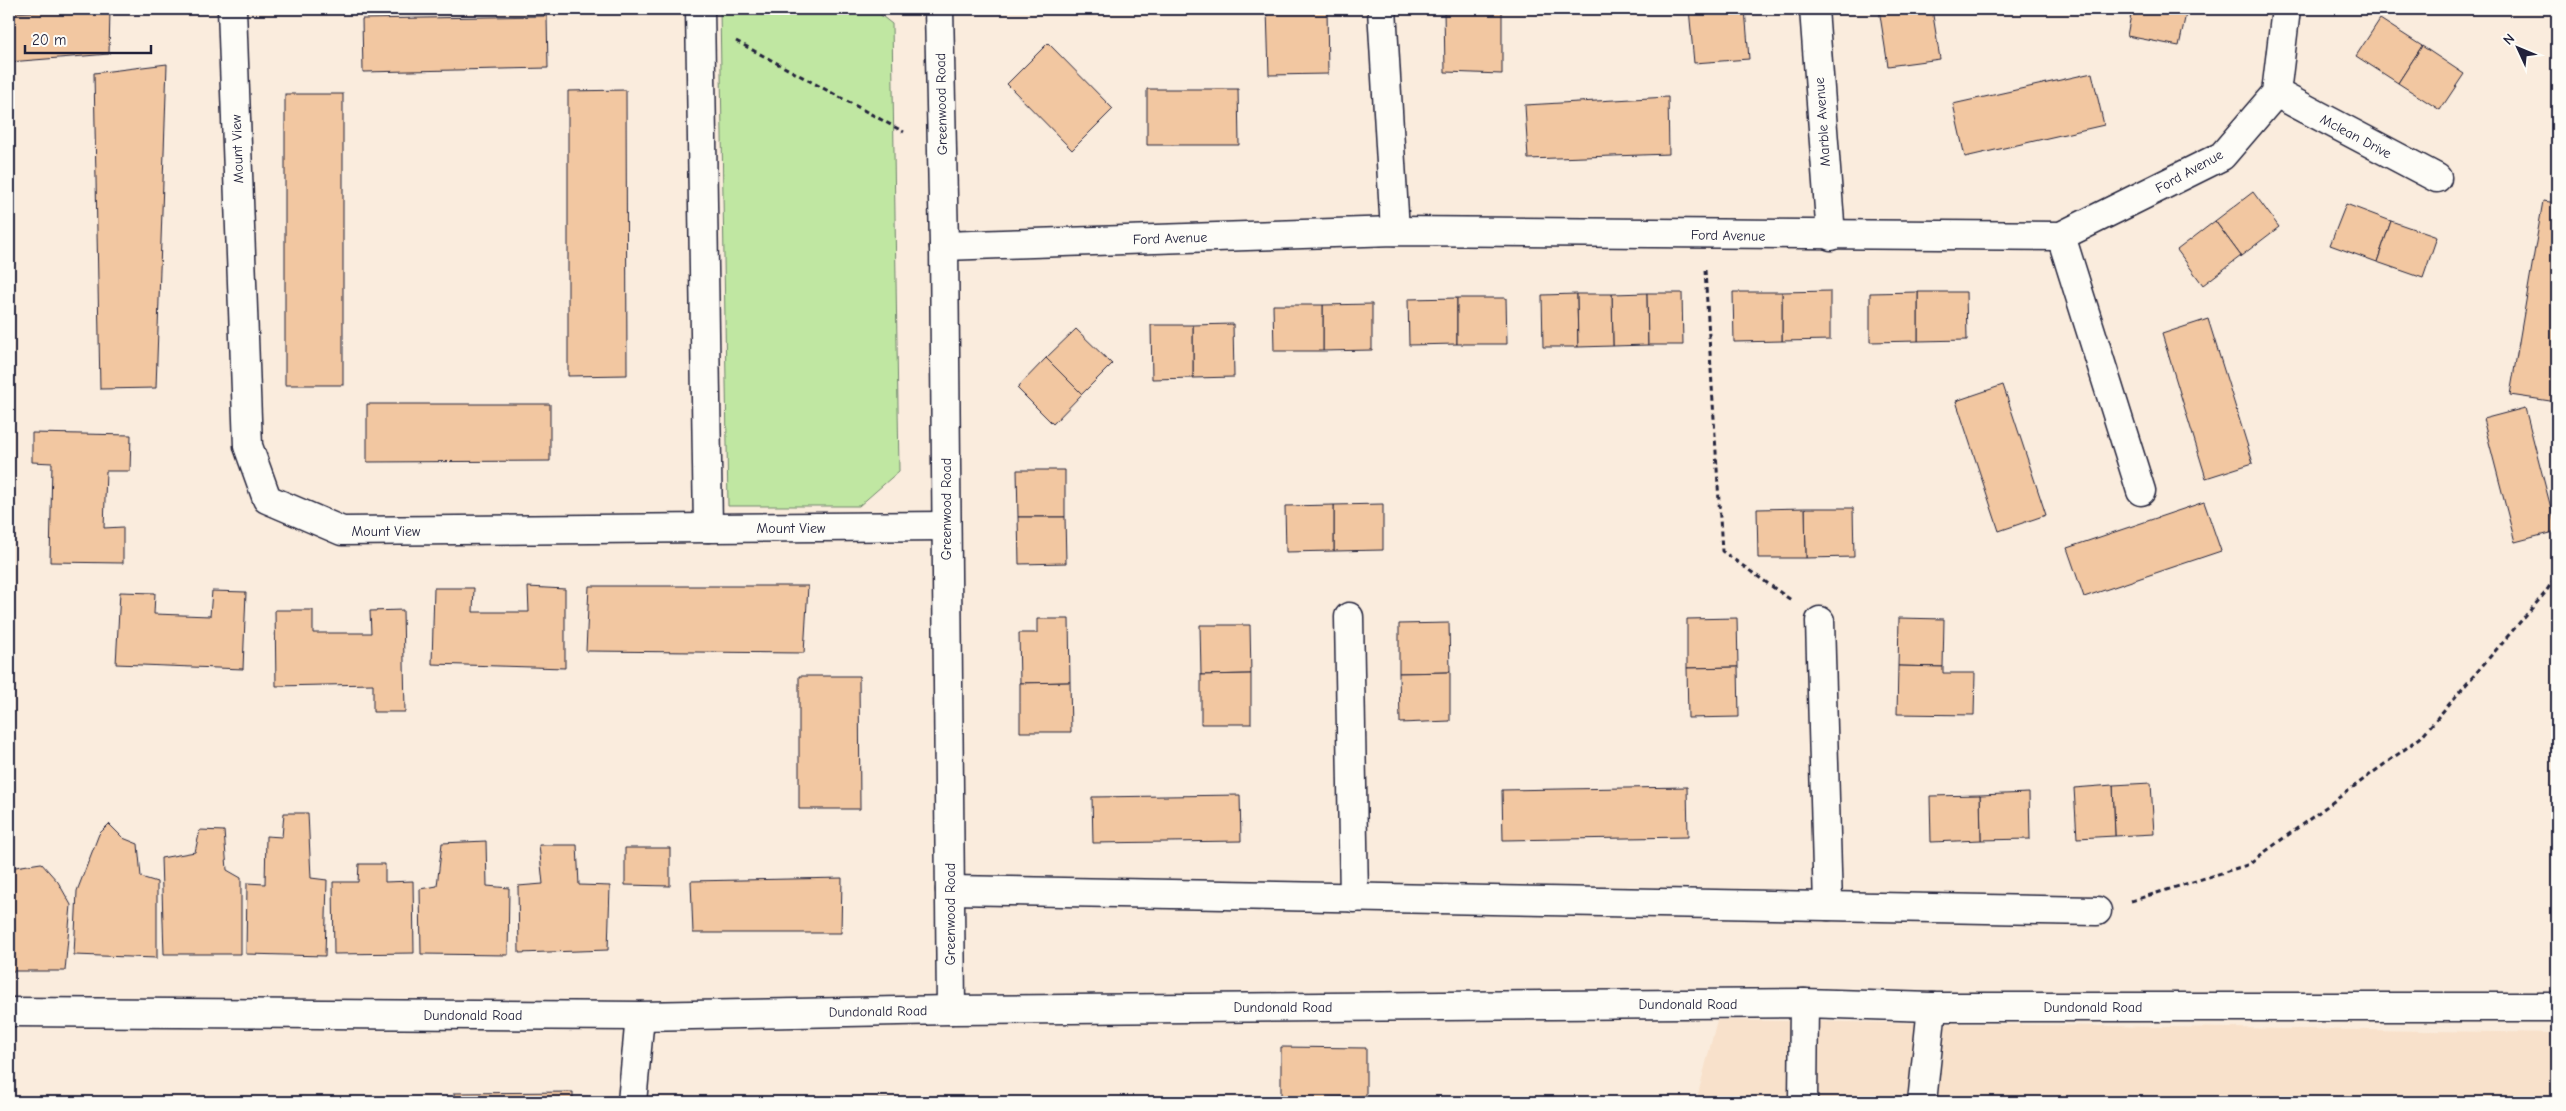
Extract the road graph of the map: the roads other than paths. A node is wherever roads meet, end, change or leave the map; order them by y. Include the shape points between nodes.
1 (232, 9) edge
2 (939, 9) edge
3 (1382, 9) edge
4 (1814, 9) edge
5 (2286, 9) edge
6 (700, 15) edge
7 (2276, 93) junction
8 (2437, 178) dead end
9 (1395, 231) junction
10 (1831, 236) junction
11 (2061, 236) junction
12 (944, 246) junction
13 (2141, 491) dead end
14 (946, 526) junction
15 (708, 528) junction
16 (1349, 618) dead end
17 (1820, 621) road end
18 (950, 890) junction
19 (1354, 898) junction
20 (1828, 906) junction
21 (2097, 912) road end
22 (1804, 1003) junction
23 (1932, 1007) junction
24 (2557, 1007) edge
25 (950, 1010) junction
26 (9, 1012) edge
27 (640, 1016) junction
28 (632, 1102) edge
29 (1803, 1102) edge
30 (1922, 1102) edge

1 - 15 street, Mount View via 248,446 267,500 342,531
2 - 12 street, Greenwood Road
3 - 9 street
4 - 10 street, Marble Avenue
5 - 7 street
6 - 15 street
7 - 8 street, Mclean Drive
7 - 11 street, Ford Avenue via 2222,156
9 - 10 street, Ford Avenue
9 - 12 street, Ford Avenue
10 - 11 street, Ford Avenue
11 - 13 street
12 - 14 street, Greenwood Road
14 - 15 street, Mount View
14 - 18 street, Greenwood Road
16 - 19 street
17 - 20 street
18 - 19 street
18 - 25 street, Greenwood Road
19 - 20 street
20 - 21 street
22 - 23 street, Dundonald Road
22 - 25 street, Dundonald Road
22 - 29 street
23 - 24 street, Dundonald Road
23 - 30 street
25 - 27 street, Dundonald Road
26 - 27 street, Dundonald Road
27 - 28 street

